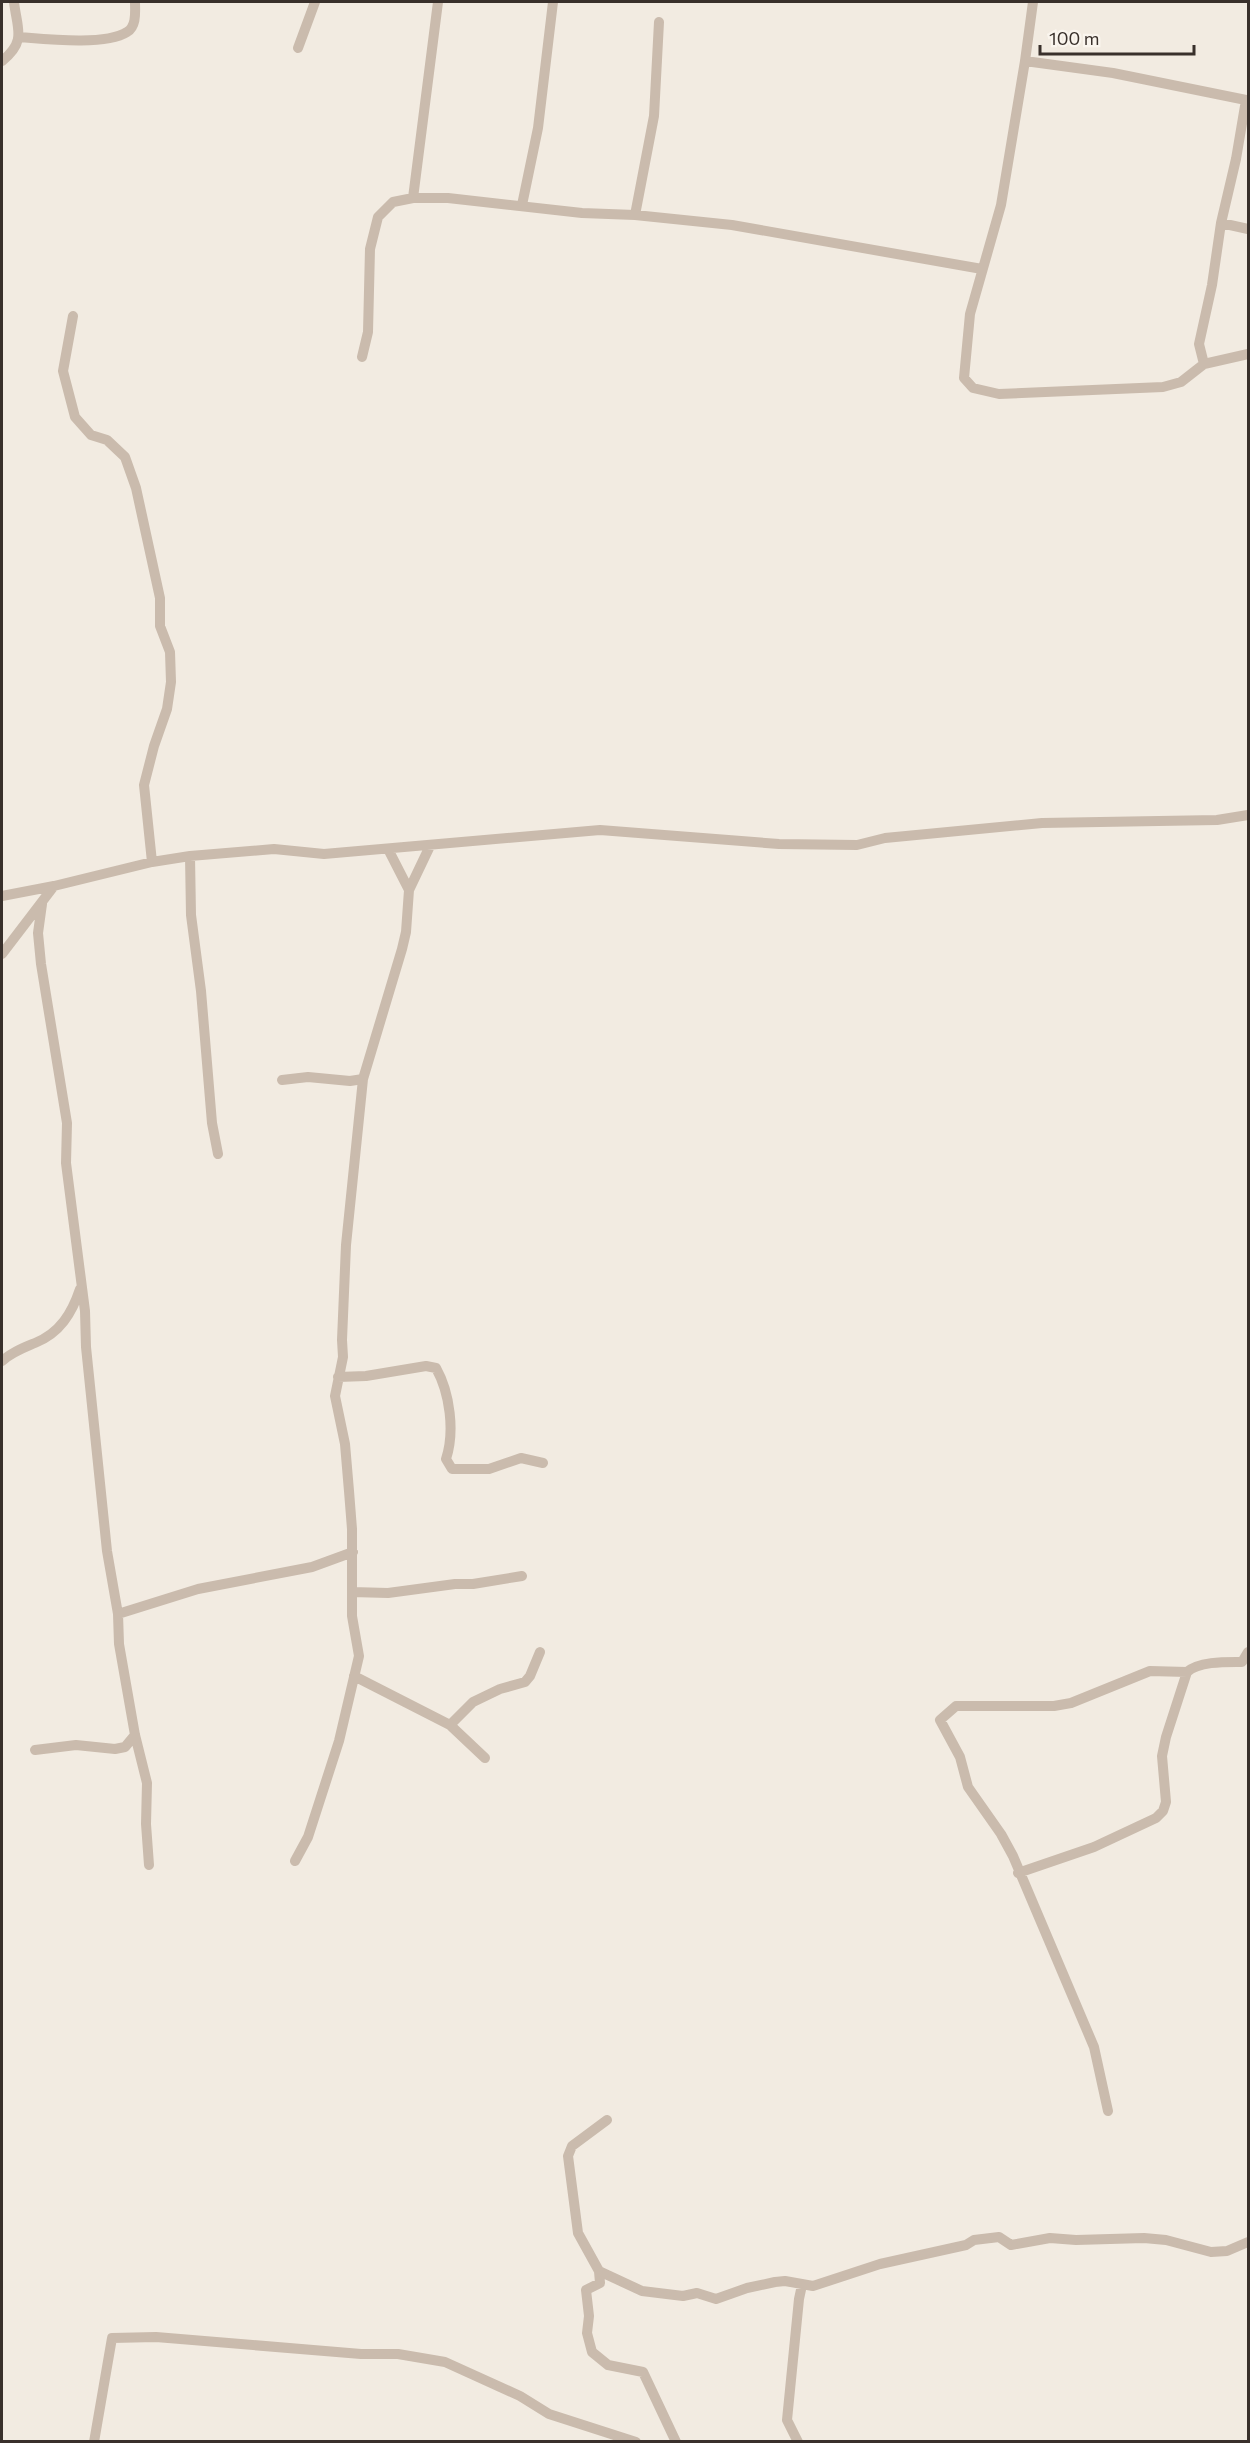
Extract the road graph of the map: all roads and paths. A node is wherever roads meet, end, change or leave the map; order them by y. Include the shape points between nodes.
1 (14, 2) edge
2 (135, 2) edge
3 (315, 2) edge
4 (438, 2) edge
5 (553, 2) edge
6 (1033, 2) edge
7 (659, 22) dead end
8 (19, 37) junction
9 (298, 48) dead end
10 (2, 61) edge
11 (1025, 61) junction
12 (1247, 100) edge
13 (413, 198) junction
14 (522, 205) junction
15 (635, 214) junction
16 (1221, 223) junction
17 (1248, 229) edge
18 (982, 269) junction
19 (73, 316) dead end
20 (1248, 354) edge
21 (362, 357) dead end
22 (1204, 364) junction
23 (1248, 815) edge
24 (430, 846) junction
25 (388, 849) junction
26 (190, 856) junction
27 (152, 862) junction
28 (54, 886) junction
29 (409, 890) junction
30 (2, 896) edge
31 (42, 904) junction
32 (2, 954) edge
33 (363, 1079) junction
34 (282, 1080) dead end
35 (218, 1154) dead end
36 (81, 1286) junction
37 (2, 1361) edge
38 (338, 1377) junction
39 (543, 1463) dead end
40 (353, 1552) junction
41 (522, 1576) dead end
42 (352, 1592) junction
43 (118, 1614) junction
44 (540, 1652) dead end
45 (1248, 1652) edge
46 (1187, 1672) junction
47 (354, 1676) junction
48 (450, 1725) junction
49 (135, 1735) junction
50 (35, 1750) dead end
51 (485, 1758) dead end
52 (295, 1861) dead end
53 (149, 1865) dead end
54 (1018, 1873) junction
55 (1108, 2112) dead end
56 (607, 2120) dead end
57 (1248, 2242) edge
58 (599, 2271) junction
59 (802, 2285) junction
60 (94, 2442) edge
61 (636, 2442) edge
62 (676, 2442) edge
63 (798, 2442) edge

1 - 8 street
2 - 8 street via 134,22 128,32 106,38 58,41
3 - 9 street
4 - 13 street
5 - 14 street via 538,128
6 - 11 street
7 - 15 street via 654,116
8 - 10 street via 14,51
11 - 12 street via 1113,73
11 - 18 street via 1001,205
12 - 16 street
13 - 14 street
13 - 21 street via 393,202 378,217 370,249 368,332
14 - 15 street via 582,213
15 - 18 street via 732,225
16 - 17 street
16 - 22 street via 1199,344
18 - 22 street via 970,314 964,378 973,388 999,394 1163,387 1181,382
19 - 27 street via 63,370 75,417 91,435 107,440 124,457 136,488 160,598 160,626 170,652 167,709 144,785
20 - 22 street
23 - 24 street via 1205,821 1042,823 857,844 779,844 600,830
24 - 25 street
24 - 29 street
25 - 26 street via 324,854 274,849
25 - 29 street
26 - 27 street
26 - 35 street via 191,915
27 - 28 street
28 - 30 street
28 - 31 street
29 - 33 street via 402,949
31 - 32 street
31 - 36 street via 38,933 41,964 67,1123 66,1163
33 - 34 street
33 - 38 street via 346,1245 343,1357
36 - 37 street via 75,1305 51,1336
36 - 43 street via 107,1551
38 - 39 street via 436,1368 442,1378 449,1416 451,1444 446,1459 452,1468 480,1471 521,1458
38 - 40 street via 335,1396 345,1444
40 - 42 street
40 - 43 street via 312,1567 198,1589
41 - 42 street via 388,1593
42 - 47 street via 358,1656
43 - 49 street via 119,1644
44 - 48 street via 525,1682 473,1702
45 - 46 street via 1242,1662 1197,1667
46 - 54 street via 1162,1756 1166,1803 1163,1811 1148,1823 1094,1848
46 - 54 street via 1150,1671 1071,1703 1054,1706 956,1707 940,1720 960,1756 968,1787 1001,1834
47 - 48 street
47 - 52 street via 339,1741 308,1837
48 - 51 street
49 - 50 street via 125,1747 116,1749 76,1745
49 - 53 street via 147,1783
54 - 55 street via 1094,2047
56 - 58 street via 572,2146 568,2156 578,2233
57 - 59 street via 1227,2251 1211,2252 1144,2238 1050,2238 1011,2245 999,2237 880,2264 813,2286
58 - 59 street via 642,2291 682,2296 698,2293 716,2299 775,2282
58 - 62 street via 600,2283 586,2290 587,2333 592,2352 608,2365 643,2372
59 - 63 street via 787,2420
60 - 61 street via 112,2338 156,2337 398,2354 445,2362 520,2396 549,2414

